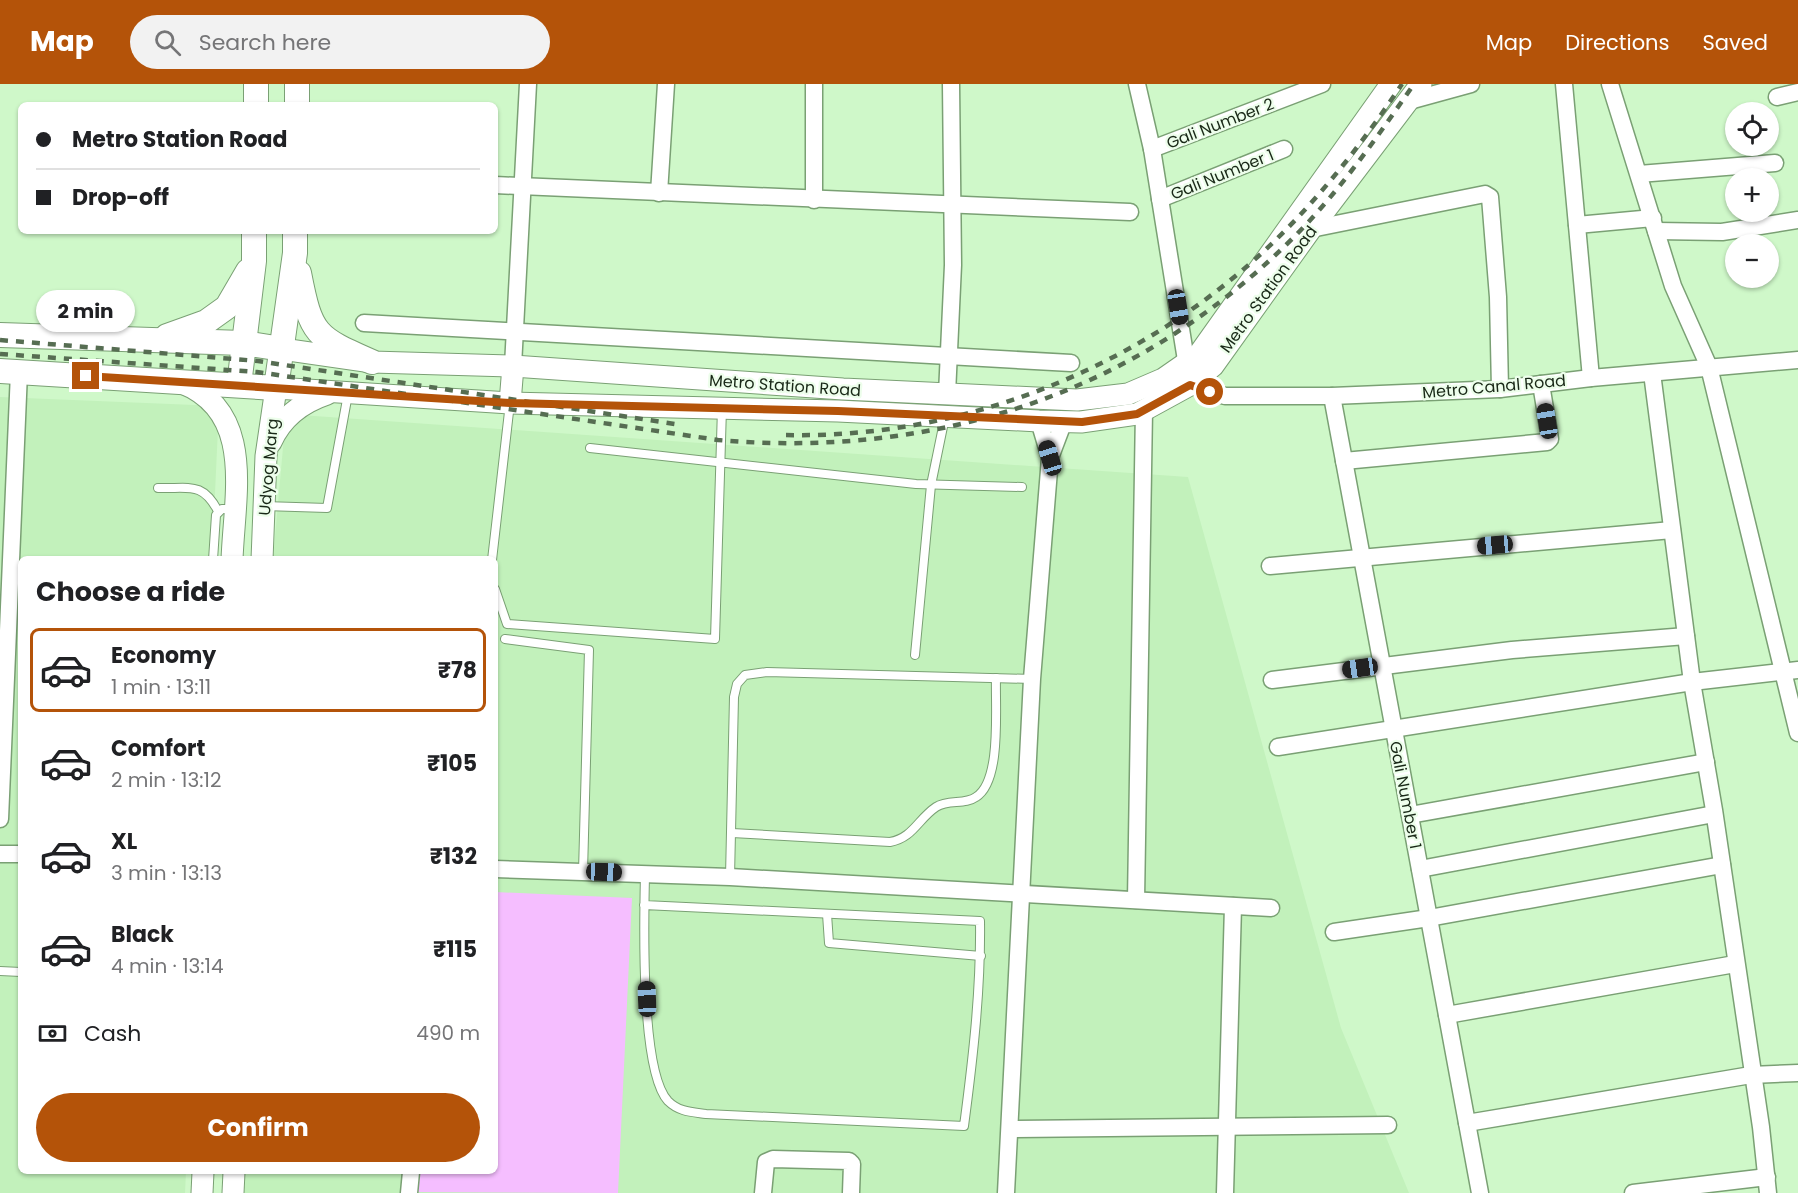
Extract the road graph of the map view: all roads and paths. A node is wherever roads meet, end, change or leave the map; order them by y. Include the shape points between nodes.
1 (256, 84) edge
2 (297, 84) edge
3 (528, 84) edge
4 (666, 84) edge
5 (814, 84) edge
6 (951, 84) edge
7 (1137, 84) edge
8 (1322, 84) edge
9 (1391, 84) edge
10 (1471, 84) edge
11 (1564, 84) edge
12 (1610, 84) edge
13 (1798, 92) edge
14 (1415, 93) edge
15 (1777, 97) dead end
16 (255, 102) edge
17 (297, 102) edge
18 (1152, 149) junction
19 (1284, 149) dead end
20 (1775, 162) dead end
21 (1639, 174) junction
22 (498, 185) edge
23 (523, 187) junction
24 (659, 193) junction
25 (1160, 198) junction
26 (814, 200) junction
27 (952, 207) junction
28 (1130, 212) dead end
29 (1798, 220) edge
30 (1577, 225) junction
31 (1654, 225) junction
32 (1311, 229) junction
33 (254, 234) edge
34 (295, 242) edge
35 (254, 261) junction
36 (364, 323) dead end
37 (516, 332) junction
38 (0, 335) edge
39 (151, 342) junction
40 (243, 343) junction
41 (282, 349) junction
42 (948, 356) junction
43 (1798, 360) edge
44 (372, 362) junction
45 (1071, 363) dead end
46 (1187, 364) junction
47 (513, 366) junction
48 (1709, 367) junction
49 (9, 371) edge
50 (1652, 372) junction
51 (1591, 378) junction
52 (177, 382) junction
53 (1541, 384) junction
54 (239, 385) junction
55 (1190, 385) junction
56 (276, 388) junction
57 (1500, 389) junction
58 (343, 391) junction
59 (947, 394) junction
60 (1332, 396) junction
61 (510, 403) junction
62 (722, 408) junction
63 (1144, 410) junction
64 (946, 416) junction
65 (1039, 421) junction
66 (1064, 421) junction
67 (590, 447) dead end
68 (266, 456) junction
69 (1050, 458) junction
70 (1344, 461) junction
71 (720, 462) junction
72 (931, 485) junction
73 (1022, 487) dead end
74 (158, 488) dead end
75 (264, 506) junction
76 (226, 510) junction
77 (1672, 530) junction
78 (213, 556) edge
79 (232, 556) edge
80 (262, 556) edge
81 (492, 556) edge
82 (1361, 557) junction
83 (1270, 566) dead end
84 (498, 598) edge
85 (1686, 636) junction
86 (505, 639) dead end
87 (915, 655) dead end
88 (1382, 665) junction
89 (1791, 671) edge
90 (996, 678) junction
91 (1032, 679) junction
92 (1272, 680) dead end
93 (1692, 682) junction
94 (1394, 729) junction
95 (1798, 733) edge
96 (1278, 747) dead end
97 (1706, 762) junction
98 (1714, 814) junction
99 (1410, 815) junction
100 (0, 819) edge
101 (732, 833) junction
102 (0, 854) edge
103 (18, 854) edge
104 (1722, 865) junction
105 (498, 868) edge
106 (1420, 869) junction
107 (583, 872) junction
108 (645, 874) junction
109 (730, 876) junction
110 (1021, 896) junction
111 (1136, 900) junction
112 (644, 906) junction
113 (1233, 906) junction
114 (1271, 908) dead end
115 (827, 914) junction
116 (1429, 918) junction
117 (1334, 932) dead end
118 (981, 956) junction
119 (1734, 964) junction
120 (0, 971) edge
121 (18, 972) edge
122 (1447, 1015) junction
123 (1798, 1073) edge
124 (1751, 1075) junction
125 (1467, 1123) junction
126 (1388, 1125) dead end
127 (1227, 1127) junction
128 (1010, 1129) junction
129 (203, 1174) edge
130 (234, 1174) edge
131 (411, 1174) edge
132 (1767, 1185) edge
133 (202, 1193) edge
134 (233, 1193) edge
135 (409, 1193) edge
136 (763, 1193) edge
137 (851, 1193) edge
138 (1006, 1193) edge
139 (1225, 1193) edge
140 (1480, 1193) edge
141 (1633, 1193) edge

1 - 16 main road
2 - 17 main road
3 - 23 street
4 - 24 street
5 - 26 street
6 - 27 street
7 - 18 street
8 - 18 street, Gali Number 2
9 - 46 street, Metro Station Road via 1198,354
10 - 14 street
11 - 30 street
12 - 21 street
13 - 15 street
14 - 32 street, Metro Station Road
18 - 25 street
19 - 25 street, Gali Number 1
20 - 21 street
21 - 31 street
22 - 23 street
23 - 24 street
23 - 37 street
24 - 26 street
25 - 46 street
26 - 27 street
27 - 28 street
27 - 42 street
29 - 31 street via 1722,231
30 - 31 street
30 - 51 street
31 - 48 street via 1673,286
32 - 55 street, Metro Station Road via 1213,366
32 - 57 street via 1488,195 1493,211
33 - 35 main road
34 - 41 main road, Udyog Marg
34 - 44 main road via 305,306 315,329 330,344
35 - 39 main road via 227,307 206,322
35 - 40 main road
36 - 37 street
37 - 42 street
37 - 47 street
38 - 39 main road
39 - 40 main road
40 - 41 main road
40 - 54 main road
41 - 44 street, Metro Station Road
41 - 56 main road, Udyog Marg
42 - 45 street
42 - 59 street
43 - 48 street, Metro Canal Road
44 - 47 street, Metro Station Road
46 - 55 street
46 - 59 street, Metro Station Road via 1128,394 1077,400
47 - 59 street, Metro Station Road
47 - 61 street
48 - 50 street, Metro Canal Road
48 - 89 street
49 - 52 main road
49 - 100 street
50 - 51 street, Metro Canal Road
50 - 77 street
51 - 53 street, Metro Canal Road
52 - 54 main road
52 - 76 street, Udyog Marg via 198,390 217,406 228,424 236,448
53 - 57 street, Metro Canal Road
53 - 70 street via 1550,439 1547,442
54 - 56 main road
55 - 60 street, Metro Canal Road via 1225,396
55 - 63 street, Metro Station Road
56 - 58 street, Metro Station Road
56 - 68 street, Udyog Marg
57 - 60 street, Metro Canal Road
58 - 61 street, Metro Station Road
58 - 68 street via 310,399 291,414 275,434
58 - 75 lane via 327,508
60 - 70 street, Gali Number 1
61 - 62 street, Metro Station Road
61 - 81 lane
62 - 64 street, Metro Station Road
62 - 71 lane
63 - 66 street, Metro Station Road via 1082,422
63 - 111 street
64 - 65 street, Metro Station Road
64 - 72 lane
65 - 66 street, Metro Station Road
65 - 69 street
66 - 69 street
67 - 71 lane
68 - 75 street, Udyog Marg
69 - 91 street
70 - 82 street, Gali Number 1
71 - 72 lane
71 - 84 lane via 715,639 507,624
72 - 73 lane
72 - 87 lane
74 - 76 lane via 202,490
75 - 80 street, Udyog Marg
76 - 78 lane via 215,518
76 - 79 street, Udyog Marg
77 - 82 street
77 - 85 street
82 - 83 street
82 - 88 street, Gali Number 1
85 - 88 street
85 - 93 street
86 - 107 lane via 590,650
88 - 92 street
88 - 94 street, Gali Number 1
89 - 93 street
89 - 95 street
90 - 91 lane
90 - 101 lane via 993,766 985,790 974,799 939,805 910,835 890,842
90 - 101 lane via 766,672 745,675 737,684 734,697
91 - 110 street
93 - 94 street
93 - 97 street
94 - 96 street
94 - 99 street, Gali Number 1
97 - 98 street
97 - 99 street
98 - 104 street
98 - 106 street
99 - 106 street, Gali Number 1
101 - 109 lane
102 - 103 street
104 - 116 street
104 - 119 street
105 - 107 street
106 - 116 street, Gali Number 1
107 - 108 street
108 - 109 street
108 - 112 lane
109 - 110 street
110 - 111 street
110 - 128 street
111 - 113 street
112 - 115 lane
112 - 118 lane via 648,1044 659,1088 680,1110 706,1114 964,1126
113 - 114 street
113 - 127 street
115 - 118 lane via 829,944
115 - 118 lane via 980,921
116 - 117 street
116 - 122 street, Gali Number 1
119 - 122 street
119 - 124 street
120 - 121 lane
122 - 125 street, Gali Number 1
123 - 124 street
124 - 125 street
124 - 132 street
125 - 140 street, Gali Number 1
126 - 127 street
127 - 128 street
127 - 139 street
128 - 138 street
129 - 133 street
130 - 134 street
131 - 135 street
132 - 141 street
136 - 137 street via 765,1166 773,1159 849,1161

